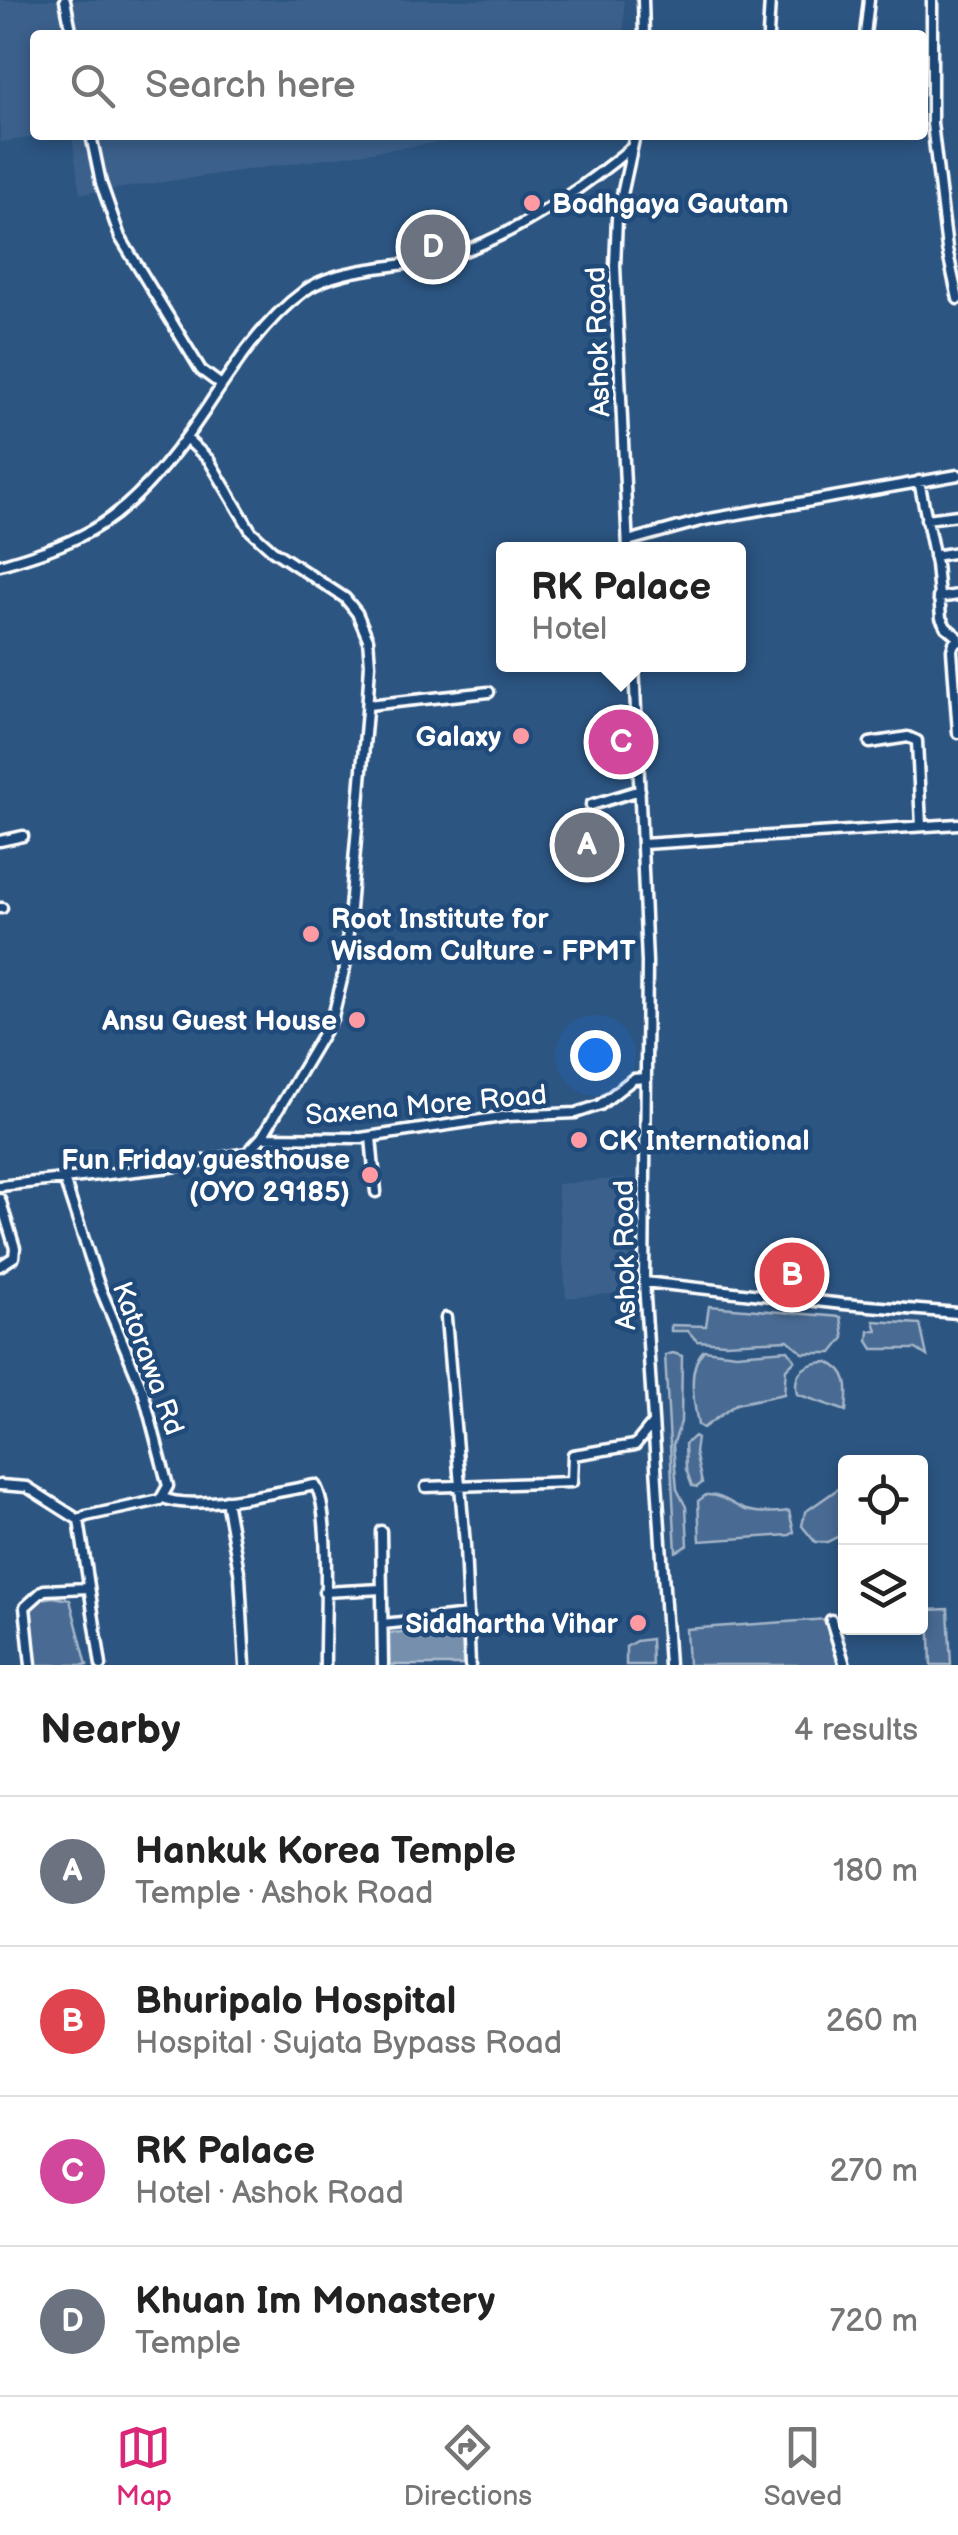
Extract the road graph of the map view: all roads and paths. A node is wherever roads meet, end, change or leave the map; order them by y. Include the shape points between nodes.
1 (65, 0) edge
2 (643, 0) edge
3 (770, 0) edge
4 (869, 0) edge
5 (932, 0) edge
6 (71, 30) edge
7 (644, 30) edge
8 (768, 30) edge
9 (865, 30) edge
10 (92, 140) edge
11 (634, 140) edge
12 (632, 146) junction
13 (958, 299) edge
14 (220, 384) junction
15 (186, 438) junction
16 (958, 475) edge
17 (919, 481) junction
18 (958, 514) edge
19 (926, 520) junction
20 (628, 542) edge
21 (637, 542) edge
22 (958, 552) edge
23 (934, 556) junction
24 (0, 565) edge
25 (958, 595) edge
26 (938, 598) junction
27 (958, 639) edge
28 (634, 672) edge
29 (489, 692) dead end
30 (368, 705) junction
31 (958, 733) edge
32 (870, 743) dead end
33 (640, 790) junction
34 (591, 805) dead end
35 (958, 824) edge
36 (921, 826) junction
37 (22, 836) dead end
38 (0, 841) edge
39 (643, 844) junction
40 (645, 1078) junction
41 (262, 1136) junction
42 (370, 1137) junction
43 (64, 1179) junction
44 (0, 1186) edge
45 (376, 1192) dead end
46 (0, 1199) edge
47 (0, 1266) edge
48 (644, 1282) junction
49 (958, 1313) edge
50 (446, 1318) dead end
51 (654, 1422) junction
52 (0, 1485) edge
53 (460, 1486) junction
54 (426, 1487) dead end
55 (162, 1498) junction
56 (226, 1500) junction
57 (79, 1520) junction
58 (381, 1531) dead end
59 (88, 1588) junction
60 (382, 1589) junction
61 (324, 1592) junction
62 (468, 1615) junction
63 (831, 1620) dead end
64 (382, 1624) junction
65 (32, 1665) edge
66 (100, 1665) edge
67 (245, 1665) edge
68 (325, 1665) edge
69 (383, 1665) edge
70 (470, 1665) edge
71 (668, 1665) edge
72 (844, 1665) edge

1 - 6 street
2 - 7 street
3 - 8 street
4 - 9 street
5 - 13 street via 932,123
10 - 14 street via 120,237 201,370
11 - 12 street, Ashok Road
12 - 14 street via 549,208 474,246 313,285
12 - 20 street, Ashok Road via 618,218 615,283
14 - 15 street
15 - 24 street via 112,518
15 - 30 street via 209,460 261,542 351,604 370,649
16 - 17 street
17 - 19 street
17 - 21 street via 704,520
18 - 19 street
19 - 23 street
22 - 23 street
23 - 26 street
25 - 26 street
26 - 27 street via 943,624
27 - 31 street via 952,650
28 - 33 street, Ashok Road
29 - 30 street
30 - 41 street via 338,1006
32 - 36 street via 917,741
33 - 34 street
33 - 39 street, Ashok Road
35 - 36 street
36 - 39 street
37 - 38 street
39 - 40 street, Ashok Road
40 - 42 street, Saxena More Road via 576,1113
40 - 48 street, Ashok Road
41 - 42 street, Saxena More Road
41 - 43 street via 240,1156
42 - 45 street
43 - 44 street
43 - 55 street, Katorawa Rd via 102,1294 144,1391 168,1486
46 - 47 street via 15,1248 14,1258
48 - 49 street
48 - 51 street, Ashok Road
50 - 53 street
51 - 53 street via 636,1445 573,1455 572,1482
51 - 71 street, Ashok Road
52 - 57 street via 27,1487
53 - 54 street
53 - 62 street
55 - 56 street via 173,1504
55 - 57 street
56 - 61 street via 314,1485 324,1528
56 - 67 street via 240,1577
57 - 59 street
58 - 60 street
59 - 65 street via 44,1590 25,1606
59 - 66 street
60 - 61 street
60 - 64 street
61 - 68 street
62 - 64 street
62 - 70 street
63 - 72 street
64 - 69 street

